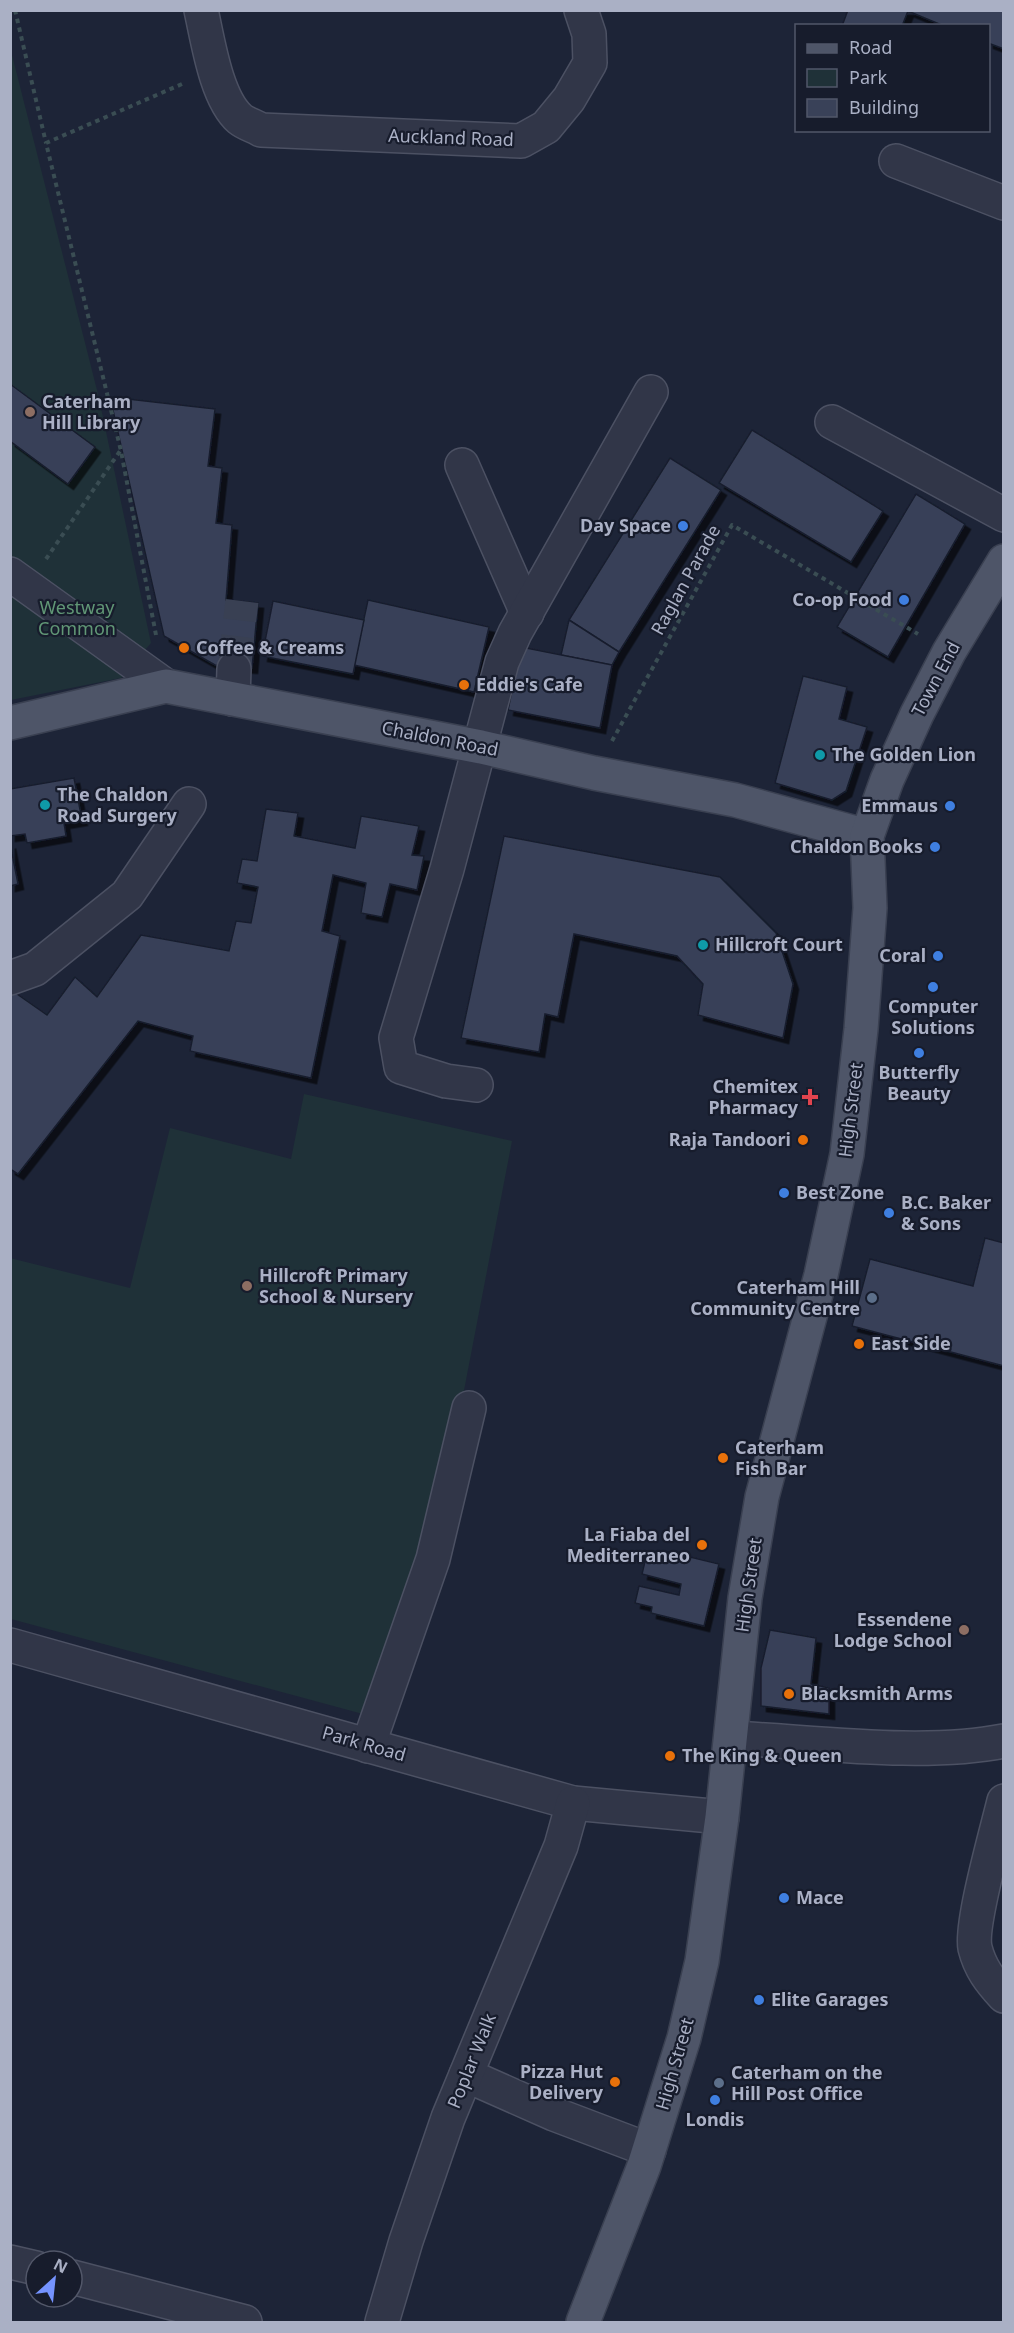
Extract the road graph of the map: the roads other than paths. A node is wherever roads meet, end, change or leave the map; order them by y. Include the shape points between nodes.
1 (201, 10) edge
2 (581, 10) edge
3 (896, 161) dead end
4 (1004, 203) edge
5 (651, 393) dead end
6 (832, 422) dead end
7 (462, 465) dead end
8 (1004, 515) edge
9 (1004, 561) edge
10 (19, 580) edge
11 (527, 613) junction
12 (166, 686) junction
13 (10, 723) edge
14 (482, 747) junction
15 (189, 804) dead end
16 (867, 836) junction
17 (10, 978) edge
18 (476, 1084) dead end
19 (469, 1408) dead end
20 (10, 1645) edge
21 (731, 1738) junction
22 (1004, 1741) edge
23 (368, 1746) junction
24 (1004, 1801) edge
25 (573, 1803) junction
26 (722, 1817) junction
27 (1004, 1996) edge
28 (466, 2074) junction
29 (649, 2150) junction
30 (84, 2280) edge
31 (245, 2322) edge
32 (382, 2322) edge
33 (583, 2322) edge

1 - 2 street, Auckland Road via 227,101 241,119 261,130 521,141 546,127 569,99 590,63 590,34
3 - 4 street
5 - 11 street
6 - 8 street
7 - 11 street
9 - 16 main road, Town End via 949,652 887,780
10 - 12 street
11 - 14 street via 502,662
12 - 13 main road, Chaldon Road
12 - 14 main road, Chaldon Road via 233,684
14 - 16 main road, Chaldon Road via 735,800
14 - 18 street via 396,1038 401,1067 446,1081
15 - 17 street via 127,895 35,969
16 - 21 main road, High Street via 870,908 846,1154 821,1275 762,1497
19 - 23 street via 433,1558
20 - 23 street, Park Road
21 - 22 street via 907,1747
21 - 26 main road, High Street
23 - 25 street, Park Road
24 - 27 street via 978,1914 975,1946 986,1976
25 - 26 street, Park Road
25 - 28 street, Poplar Walk via 561,1846
26 - 29 main road, High Street via 702,1961 684,2038
28 - 29 street via 554,2114
28 - 32 street, Poplar Walk via 409,2230
29 - 33 main road, High Street
30 - 31 street

